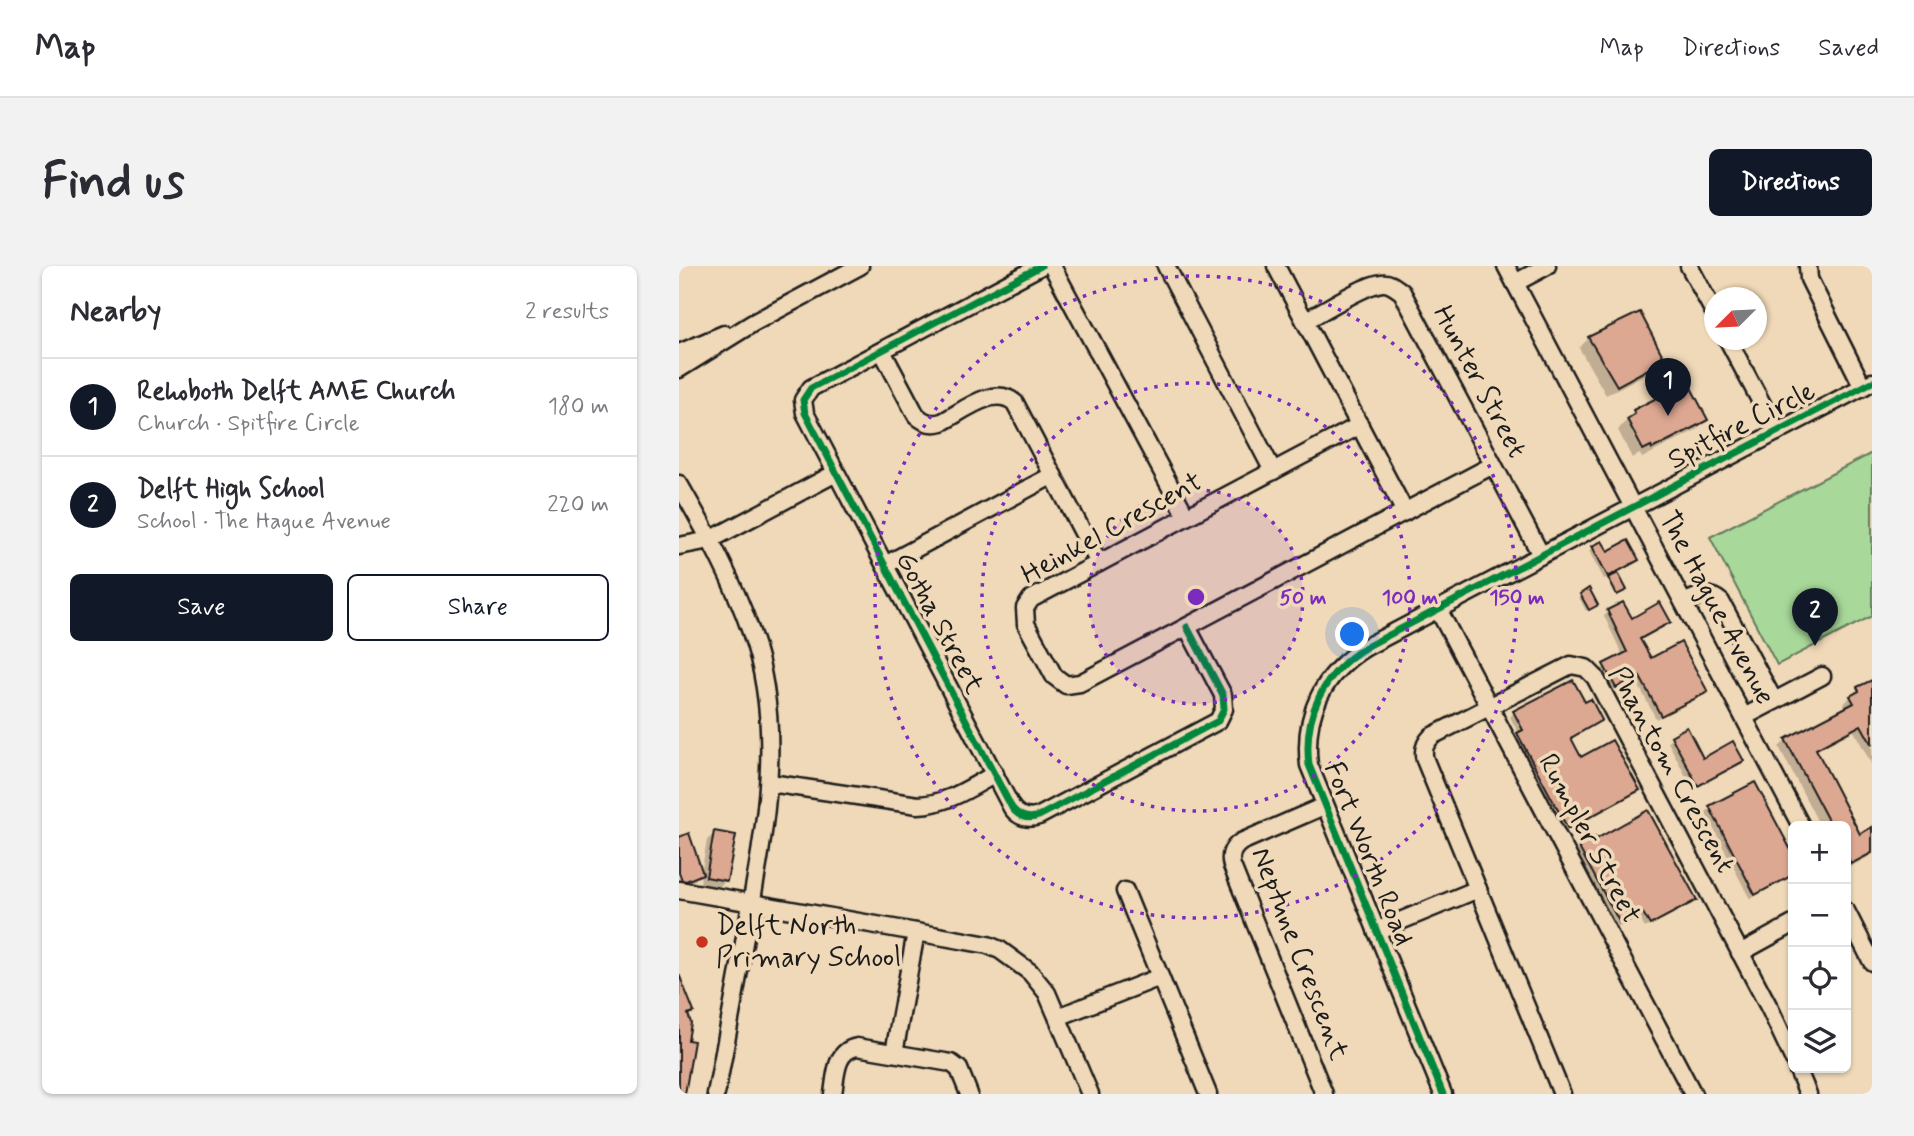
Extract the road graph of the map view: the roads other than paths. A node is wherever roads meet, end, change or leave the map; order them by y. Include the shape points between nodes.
1 (860, 266) edge
2 (1041, 266) edge
3 (1052, 266) edge
4 (1166, 266) edge
5 (1276, 266) edge
6 (1506, 266) edge
7 (1547, 266) edge
8 (1689, 266) edge
9 (1808, 266) edge
10 (1515, 283) junction
11 (1704, 295) edge
12 (1305, 321) junction
13 (753, 323) junction
14 (1733, 350) edge
15 (882, 351) junction
16 (679, 353) edge
17 (679, 369) edge
18 (1868, 384) edge
19 (1360, 425) junction
20 (1777, 432) junction
21 (1493, 465) junction
22 (1272, 471) junction
23 (836, 473) junction
24 (1053, 475) junction
25 (679, 484) edge
26 (1632, 506) junction
27 (1405, 512) junction
28 (1186, 516) junction
29 (710, 540) junction
30 (679, 546) edge
31 (1541, 555) junction
32 (1098, 563) junction
33 (885, 565) junction
34 (1683, 603) junction
35 (1438, 609) junction
36 (1187, 626) junction
37 (1822, 676) dead end
38 (1774, 701) junction
39 (1489, 707) junction
40 (1744, 718) junction
41 (995, 774) junction
42 (770, 783) junction
43 (1324, 806) junction
44 (1798, 821) edge
45 (1478, 889) junction
46 (679, 890) edge
47 (1125, 891) dead end
48 (751, 903) junction
49 (1851, 921) edge
50 (1788, 928) edge
51 (1376, 931) junction
52 (916, 932) junction
53 (1740, 953) junction
54 (1872, 962) edge
55 (1160, 977) junction
56 (1058, 1017) junction
57 (1788, 1048) edge
58 (894, 1053) junction
59 (1799, 1073) edge
60 (716, 1094) edge
61 (833, 1094) edge
62 (969, 1094) edge
63 (1090, 1094) edge
64 (1208, 1094) edge
65 (1324, 1094) edge
66 (1443, 1094) edge
67 (1562, 1094) edge
68 (1693, 1094) edge
69 (1808, 1094) edge

1 - 13 street
2 - 15 street, Gotha Street
3 - 28 street
4 - 22 street
5 - 12 street
6 - 10 street, The Hague Avenue
7 - 10 street
8 - 11 street
9 - 18 street via 1809,279
10 - 26 street, The Hague Avenue
12 - 19 street
12 - 21 street, Hunter Street via 1381,283 1402,292
13 - 16 street
13 - 17 street
14 - 20 street, Spitfire Circle
15 - 23 street, Gotha Street via 804,396 805,413
15 - 24 street via 924,422 942,422 995,396 1011,399
18 - 20 street, Spitfire Circle
19 - 22 street, Heinkel Crescent
19 - 27 street
20 - 26 street, Spitfire Circle
21 - 27 street, Heinkel Crescent
21 - 31 street, Hunter Street
22 - 28 street, Heinkel Crescent
23 - 29 street
23 - 33 street, Gotha Street
24 - 32 street
24 - 33 street
25 - 29 street
26 - 31 street, Fort Worth Road
26 - 34 street, The Hague Avenue
27 - 36 street, Heinkel Crescent
28 - 32 street, Heinkel Crescent
29 - 30 street
29 - 42 street via 752,633 769,721
31 - 35 street, Fort Worth Road
32 - 36 street, Heinkel Crescent via 1035,596 1025,608 1026,624 1061,683 1080,683
33 - 41 street, Gotha Street
34 - 38 street via 1703,594 1721,602
34 - 40 street, The Hague Avenue
35 - 39 street, Rumpler Street
35 - 43 street, Fort Worth Road via 1355,654 1326,683 1311,715 1307,751
36 - 41 street, Gotha Street via 1223,695 1224,709 1218,721 1034,818 1015,812
37 - 38 street
38 - 40 street
39 - 45 street, Phantom Crescent via 1432,736 1424,751
39 - 53 street, Phantom Crescent via 1566,666 1581,665 1591,672
39 - 68 street, Rumpler Street
40 - 44 street, The Hague Avenue
41 - 42 street via 942,803 925,805
42 - 48 street
43 - 51 street, Fort Worth Road
43 - 65 street, Neptune Crescent via 1241,842 1230,858
45 - 51 street
45 - 67 street, Phantom Crescent
46 - 48 street
47 - 55 street
48 - 52 street
48 - 60 street
49 - 54 street
50 - 53 street
51 - 66 street, Fort Worth Road
52 - 56 street via 988,945 1011,957 1039,982
52 - 58 street
53 - 57 street, Phantom Crescent
55 - 56 street
55 - 64 street
56 - 63 street
58 - 61 street via 863,1047 846,1051 838,1062
58 - 62 street via 951,1063
59 - 69 street

